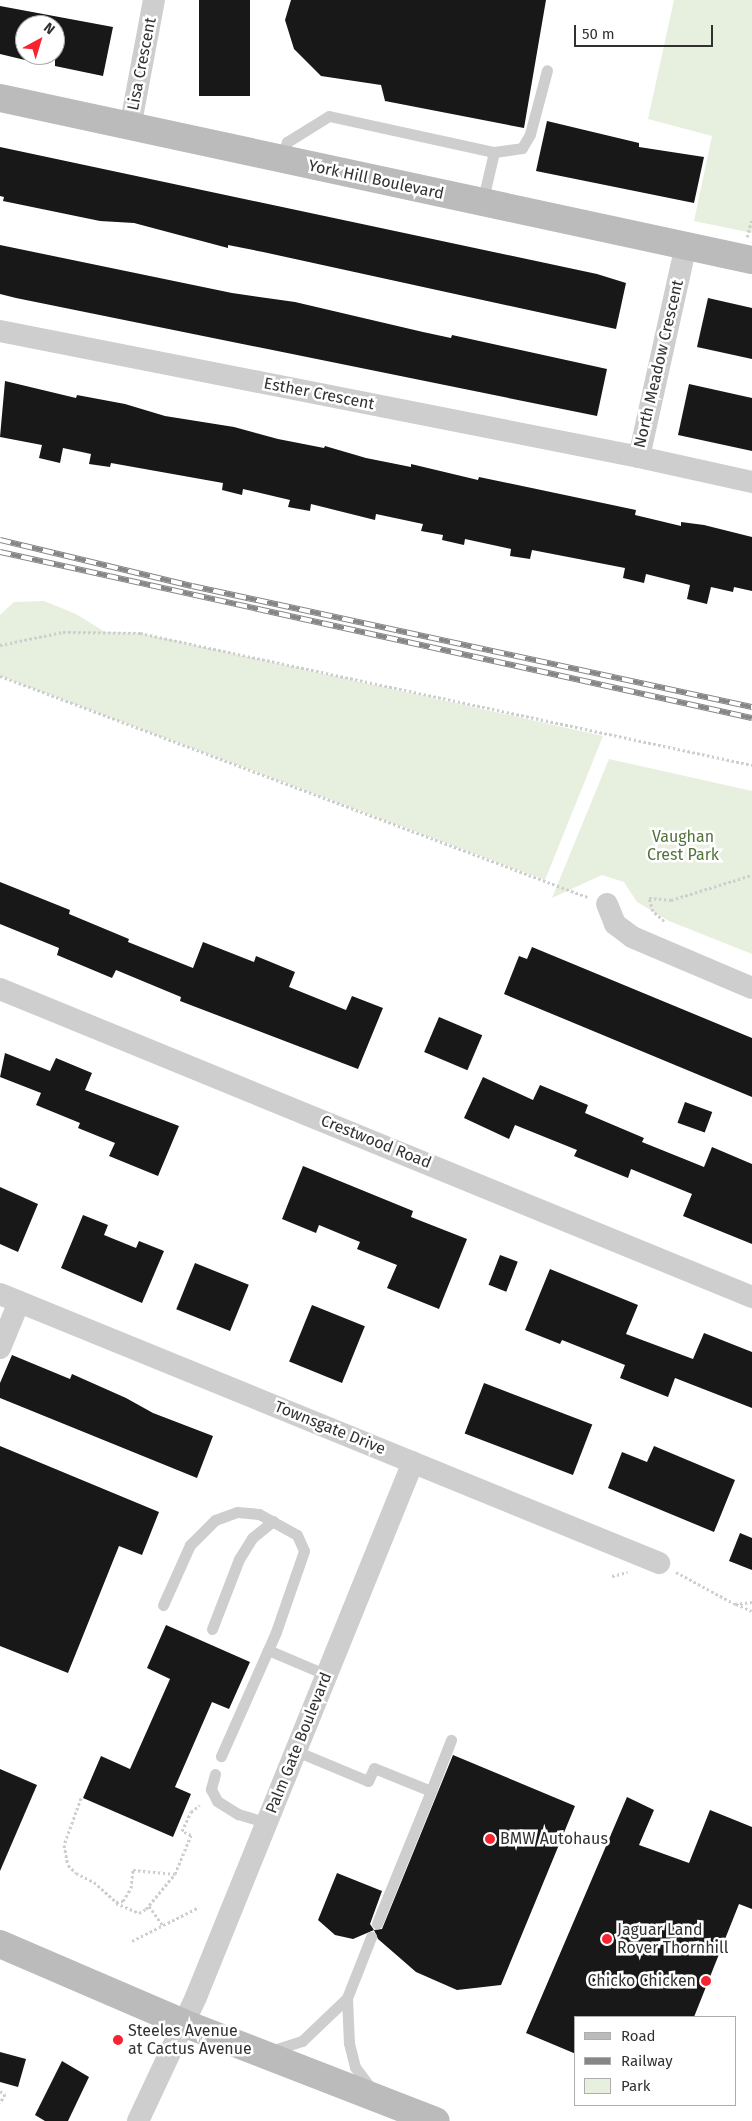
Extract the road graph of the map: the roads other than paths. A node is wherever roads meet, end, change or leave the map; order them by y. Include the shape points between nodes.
1 (154, 0) edge
2 (547, 70) dead end
3 (0, 98) edge
4 (130, 128) junction
5 (494, 152) junction
6 (280, 161) junction
7 (482, 203) junction
8 (686, 245) junction
9 (752, 260) edge
10 (0, 331) edge
11 (639, 457) junction
12 (752, 482) edge
13 (607, 904) road end
14 (752, 988) edge
15 (0, 989) edge
16 (752, 1297) edge
17 (9, 1298) edge
18 (0, 1348) edge
19 (413, 1462) junction
20 (273, 1521) junction
21 (659, 1562) road end
22 (163, 1605) dead end
23 (212, 1629) dead end
24 (268, 1650) junction
25 (327, 1675) junction
26 (451, 1740) dead end
27 (296, 1751) junction
28 (221, 1756) dead end
29 (215, 1774) dead end
30 (431, 1791) junction
31 (266, 1823) junction
32 (377, 1924) dead end
33 (372, 1937) dead end
34 (0, 1944) edge
35 (347, 1998) junction
36 (183, 2023) junction
37 (262, 2053) junction
38 (378, 2098) junction
39 (138, 2121) edge
40 (436, 2121) edge

1 - 4 street, Lisa Crescent
2 - 5 lane via 530,134 522,148
3 - 4 street, York Hill Boulevard
4 - 6 street, York Hill Boulevard
5 - 6 lane via 329,116 287,142
5 - 7 lane
6 - 7 street, York Hill Boulevard
7 - 8 street, York Hill Boulevard
8 - 9 street, York Hill Boulevard
8 - 11 street, North Meadow Crescent
10 - 11 street, Esther Crescent
11 - 12 street, North Meadow Crescent
13 - 14 street via 615,924 632,938
15 - 16 street, Crestwood Road
17 - 18 street
17 - 19 street, Townsgate Drive
19 - 21 street, Townsgate Drive
19 - 25 street, Palm Gate Boulevard
20 - 22 lane via 259,1514 237,1512 215,1520 190,1545
20 - 23 lane via 252,1538 239,1559
20 - 24 lane via 297,1535 304,1551
24 - 25 lane
24 - 28 lane
25 - 27 street, Palm Gate Boulevard
26 - 30 lane
27 - 30 lane via 368,1781 374,1768
27 - 31 street, Palm Gate Boulevard
29 - 31 lane via 210,1789 218,1801 238,1814
30 - 32 lane
31 - 36 street, Palm Gate Boulevard
33 - 35 lane
34 - 36 street
35 - 37 lane via 302,2041
35 - 38 lane via 349,2043 356,2067
36 - 37 street
36 - 39 street, Palm Gate Boulevard
37 - 38 street
38 - 40 street

